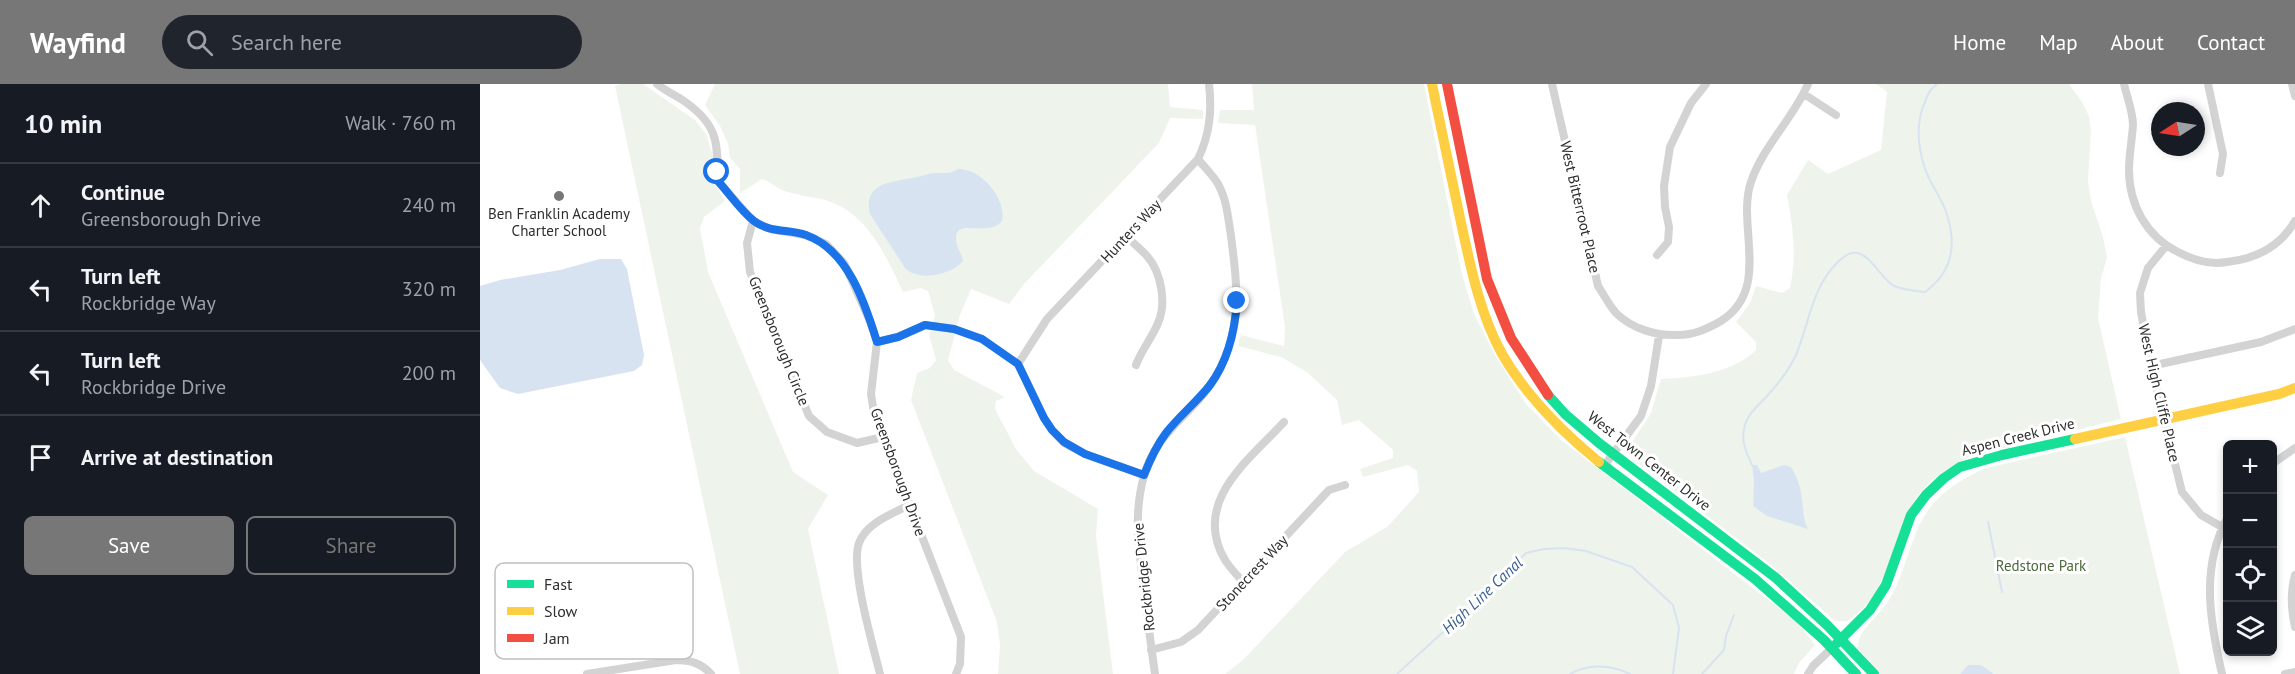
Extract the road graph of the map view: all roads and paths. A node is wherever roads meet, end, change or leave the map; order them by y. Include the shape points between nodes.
1 (657, 84) edge
2 (1209, 84) edge
3 (1432, 84) edge
4 (1447, 84) edge
5 (1552, 84) edge
6 (1706, 84) edge
7 (1808, 84) edge
8 (2124, 84) edge
9 (2208, 84) edge
10 (2292, 84) edge
11 (1804, 94) junction
12 (2295, 96) edge
13 (1836, 115) dead end
14 (1198, 159) junction
15 (2220, 173) dead end
16 (753, 220) junction
17 (2295, 221) edge
18 (1126, 236) junction
19 (2166, 246) junction
20 (1657, 255) dead end
21 (2295, 329) edge
22 (1659, 336) junction
23 (877, 342) junction
24 (1018, 364) junction
25 (1136, 365) dead end
26 (2151, 366) junction
27 (2295, 388) edge
28 (2163, 418) junction
29 (1284, 422) dead end
30 (883, 437) junction
31 (2295, 448) edge
32 (1613, 455) junction
33 (2277, 461) edge
34 (1604, 466) junction
35 (1144, 475) junction
36 (1345, 484) dead end
37 (909, 505) junction
38 (2222, 527) joint
39 (2295, 575) edge
40 (1243, 582) junction
41 (2295, 627) edge
42 (1842, 639) junction
43 (1832, 648) junction
44 (1151, 650) junction
45 (2295, 672) edge
46 (586, 674) edge
47 (711, 674) edge
48 (880, 674) edge
49 (956, 674) edge
50 (1155, 674) edge
51 (1808, 674) edge
52 (1856, 674) edge
53 (1874, 674) edge
54 (2222, 674) edge
55 (2286, 674) edge

1 - 16 street, Greensborough Drive via 696,110 708,124 717,142 717,180
2 - 14 street, Hunters Way via 1210,126
3 - 34 street, West Town Center Drive via 1473,282 1489,328 1536,403
4 - 32 street, West Town Center Drive via 1487,279 1503,324 1546,394
5 - 22 street, West Bitterroot Place via 1598,286 1616,313
6 - 20 street via 1691,104 1670,147 1664,186 1668,242
7 - 11 street
8 - 19 street via 2133,122 2129,171 2132,199 2146,228
9 - 15 street via 2223,154
10 - 12 street
11 - 13 street
11 - 22 street via 1756,165 1747,192 1749,280 1734,313 1706,330
14 - 18 street, Hunters Way
14 - 35 street, Rockbridge Drive via 1217,181 1227,209 1237,282 1235,325 1227,354 1212,383 1167,432
16 - 23 street, Greensborough Drive via 770,229 805,234 826,244 844,263
16 - 30 street, Greensborough Circle via 747,243 750,272 809,416 827,432 857,443
17 - 19 street via 2276,244 2244,260 2207,262
18 - 24 street, Hunters Way via 1047,319
18 - 25 street via 1148,257 1159,279 1162,300 1159,322
19 - 26 street, West High Cliffe Place via 2148,268 2140,293
21 - 26 street via 2261,342
22 - 32 street via 1651,386 1641,416
23 - 24 street via 925,325 946,327 982,339
23 - 30 street, Greensborough Drive via 871,394
24 - 35 street via 1044,418 1064,442 1085,454
26 - 28 street, West High Cliffe Place
27 - 28 street, Aspen Creek Drive
28 - 38 street, West High Cliffe Place via 2182,492 2201,515
28 - 42 street, Aspen Creek Drive via 1986,459 1952,472 1911,515 1886,585 1870,610
29 - 40 street via 1228,483 1216,510 1218,544 1226,562
30 - 37 street, Greensborough Drive
31 - 33 street
32 - 34 street
32 - 42 street, West Town Center Drive via 1742,550
34 - 43 street, West Town Center Drive via 1761,583
35 - 44 street, Rockbridge Drive via 1136,528
36 - 40 street, Stonecrest Way via 1329,490
37 - 48 street via 875,523 859,542 856,567
37 - 49 street, Greensborough Drive via 961,637
38 - 54 street via 2213,557 2209,594
39 - 41 street via 2291,609
40 - 44 street, Stonecrest Way via 1198,630 1181,642
42 - 43 street, Aspen Creek Drive
42 - 53 street, West Town Center Drive
43 - 51 street, Aspen Creek Drive
43 - 52 street, West Town Center Drive
44 - 50 street, Rockbridge Drive
45 - 55 street
46 - 47 street via 688,660

